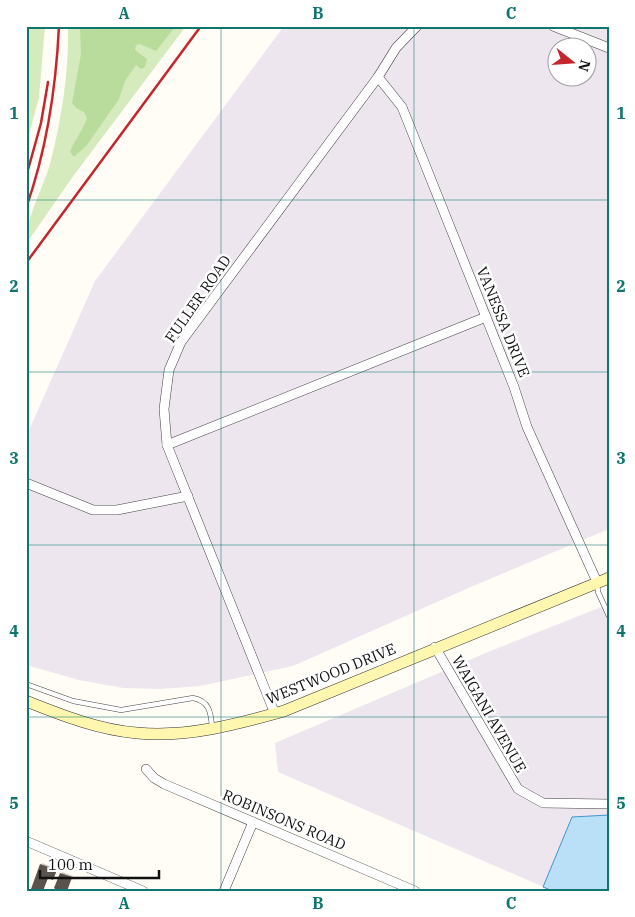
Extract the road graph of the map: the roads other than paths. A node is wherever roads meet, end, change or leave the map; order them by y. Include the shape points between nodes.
1 (417, 26) edge
2 (553, 26) edge
3 (609, 48) edge
4 (378, 77) junction
5 (486, 317) junction
6 (167, 445) junction
7 (26, 483) edge
8 (188, 496) junction
9 (609, 578) edge
10 (597, 582) junction
11 (609, 616) edge
12 (435, 647) junction
13 (26, 684) edge
14 (26, 701) edge
15 (26, 705) edge
16 (48, 710) junction
17 (275, 714) junction
18 (212, 728) junction
19 (146, 769) dead end
20 (609, 804) edge
21 (254, 822) junction
22 (26, 841) edge
23 (143, 891) edge
24 (224, 891) edge
25 (415, 891) edge

1 - 4 street, FULLER ROAD via 396,48
2 - 3 street
4 - 5 street, VANESSA DRIVE via 402,107
4 - 6 street, FULLER ROAD via 181,342 169,370 164,409
5 - 6 street
5 - 10 street, VANESSA DRIVE via 527,427
6 - 8 street, FULLER ROAD
7 - 8 street via 93,510 118,510
8 - 17 street, FULLER ROAD
9 - 10 main road, WESTWOOD DRIVE
10 - 11 lane
10 - 12 main road, WESTWOOD DRIVE
12 - 17 main road, WESTWOOD DRIVE
12 - 20 street, WAIGANI AVENUE via 518,789 543,803
13 - 18 lane via 73,701 121,710 193,698 206,702 211,712
14 - 16 main road, WESTWOOD DRIVE
15 - 16 main road
16 - 18 main road, WESTWOOD DRIVE via 136,733
17 - 18 main road, WESTWOOD DRIVE
19 - 21 street, ROBINSONS ROAD via 164,784
21 - 24 street
21 - 25 street, ROBINSONS ROAD
22 - 23 street

